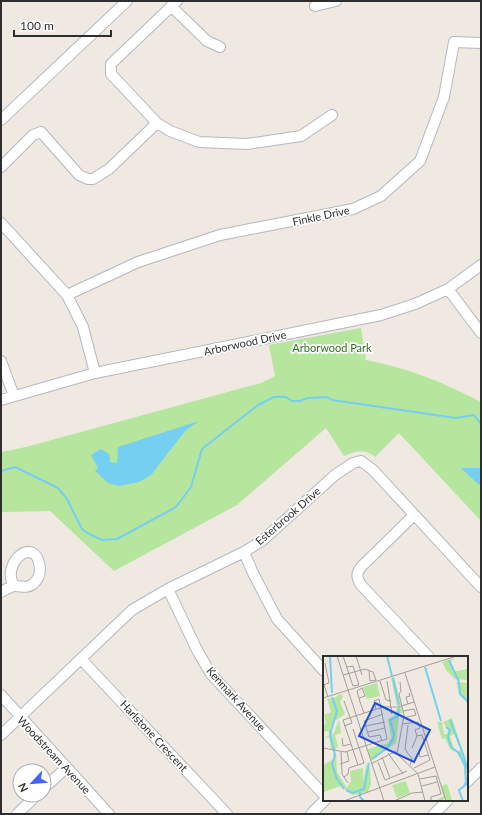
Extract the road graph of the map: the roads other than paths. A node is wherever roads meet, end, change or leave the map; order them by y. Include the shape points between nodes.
1 (127, 1) edge
2 (336, 1) edge
3 (174, 4) edge
4 (315, 6) dead end
5 (481, 43) edge
6 (220, 47) dead end
7 (332, 116) dead end
8 (1, 120) edge
9 (157, 123) junction
10 (1, 167) edge
11 (1, 223) edge
12 (481, 265) edge
13 (448, 289) junction
14 (67, 295) junction
15 (481, 333) edge
16 (1, 360) edge
17 (95, 373) junction
18 (14, 396) junction
19 (1, 400) edge
20 (414, 515) junction
21 (244, 552) junction
22 (14, 586) dead end
23 (481, 587) edge
24 (168, 588) junction
25 (1, 592) edge
26 (428, 656) edge
27 (81, 659) junction
28 (323, 670) edge
29 (1, 695) edge
30 (20, 718) junction
31 (1, 735) edge
32 (66, 768) junction
33 (481, 768) edge
34 (52, 781) edge
35 (468, 781) edge
36 (323, 794) edge
37 (324, 801) edge
38 (447, 801) edge
39 (29, 803) edge
40 (17, 814) edge
41 (109, 814) edge
42 (227, 814) edge
43 (310, 814) edge
44 (434, 814) edge

1 - 8 street
2 - 4 street
3 - 6 street via 207,41
3 - 9 street via 111,64 110,69 111,74
5 - 14 street, Finkle Drive via 454,42 444,97 420,162 381,196 354,209 220,235 138,262
7 - 9 street via 301,136 247,144 199,142
9 - 10 street via 108,169 93,179 79,175 41,132 33,135
11 - 14 street
12 - 13 street, Arborwood Drive
13 - 15 street
13 - 17 street, Arborwood Drive via 415,304 381,314
14 - 17 street via 83,327
16 - 18 street
17 - 18 street, Arborwood Drive
18 - 19 street, Arborwood Drive
20 - 21 street, Esterbrook Drive via 373,470 361,461 353,463 335,475 281,525
20 - 23 street, Esterbrook Drive
20 - 26 street via 357,571 357,576 361,585
21 - 24 street, Esterbrook Drive
21 - 28 street via 277,619
22 - 25 street
24 - 27 street, Esterbrook Drive via 132,610
24 - 36 street, Kenmark Avenue via 211,674
27 - 30 street, Esterbrook Drive
27 - 42 street, Harlstone Crescent
29 - 30 street, Woodstream Avenue
30 - 31 street, Esterbrook Drive
30 - 32 street, Woodstream Avenue
32 - 34 street
32 - 41 street, Woodstream Avenue
33 - 35 street
37 - 43 street
38 - 44 street
39 - 40 street

